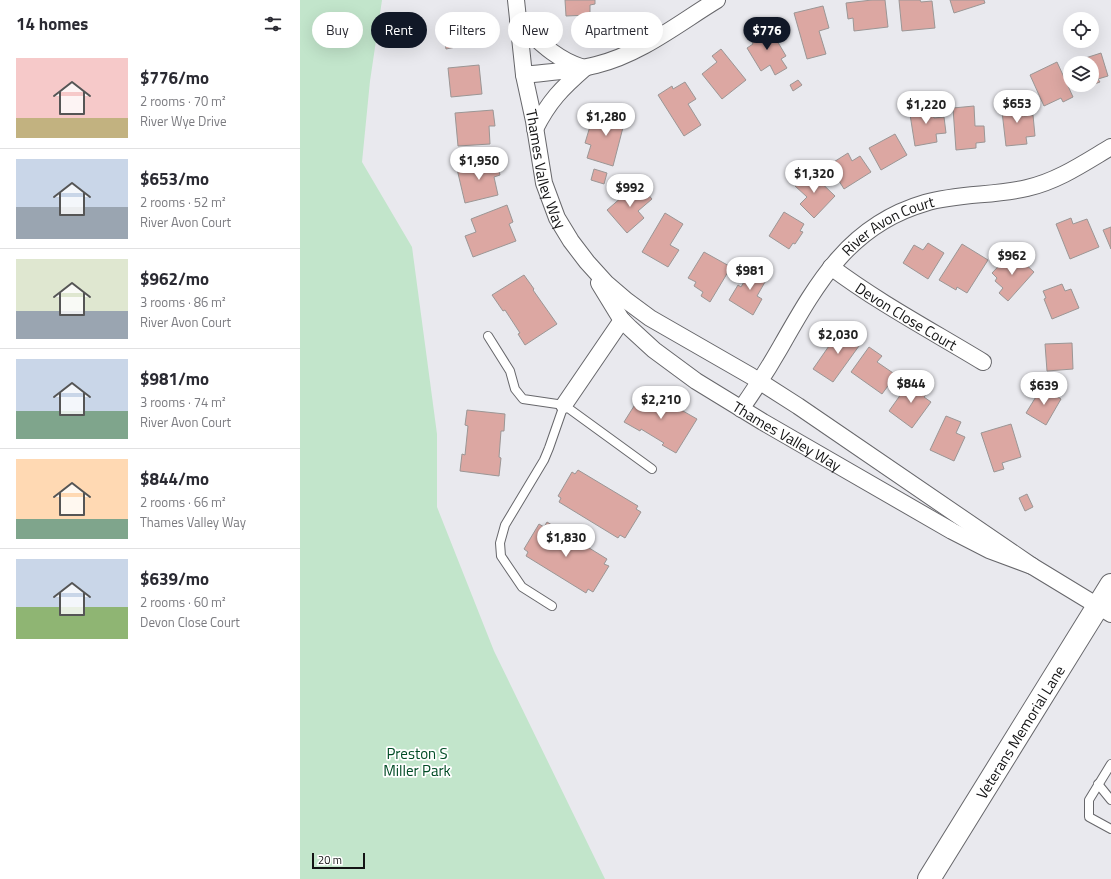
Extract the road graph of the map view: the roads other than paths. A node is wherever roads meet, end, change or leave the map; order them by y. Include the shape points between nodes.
1 (516, 0) edge
2 (717, 0) edge
3 (517, 12) edge
4 (521, 48) edge
5 (548, 48) edge
6 (585, 68) junction
7 (524, 75) junction
8 (536, 129) junction
9 (1111, 148) edge
10 (582, 256) junction
11 (831, 267) junction
12 (622, 320) junction
13 (488, 336) dead end
14 (983, 362) dead end
15 (760, 382) junction
16 (564, 405) junction
17 (741, 409) junction
18 (652, 468) dead end
19 (1032, 566) junction
20 (1111, 585) edge
21 (552, 606) dead end
22 (1105, 610) edge
23 (1111, 764) edge
24 (1098, 784) junction
25 (1111, 800) edge
26 (1111, 829) edge
27 (929, 879) edge

1 - 3 street, Thames Valley Way
2 - 6 street via 629,53
4 - 7 street, Thames Valley Way
5 - 6 street via 565,61
6 - 7 street
6 - 8 street via 554,97
7 - 8 street, Thames Valley Way
8 - 10 street, Thames Valley Way via 547,194 560,224
9 - 11 street, River Avon Court via 1044,184 1010,192 948,198 907,209 871,228
10 - 12 street, Thames Valley Way
10 - 15 street, Thames Valley Way via 627,302
11 - 14 street, Devon Close Court via 848,280
11 - 15 street, River Avon Court
12 - 16 street
12 - 17 street, Thames Valley Way via 675,366
13 - 16 lane via 510,371 515,389 523,399
15 - 17 street, River Avon Court
15 - 19 street, Thames Valley Way
16 - 18 lane
16 - 21 lane via 544,460 505,525 500,543 501,556 522,587
17 - 19 street, Thames Valley Way via 973,542
19 - 22 street, Thames Valley Way
20 - 22 main road, Veterans Memorial Lane
22 - 27 main road, Veterans Memorial Lane
23 - 24 lane
24 - 25 lane
24 - 26 lane via 1090,800 1089,817

